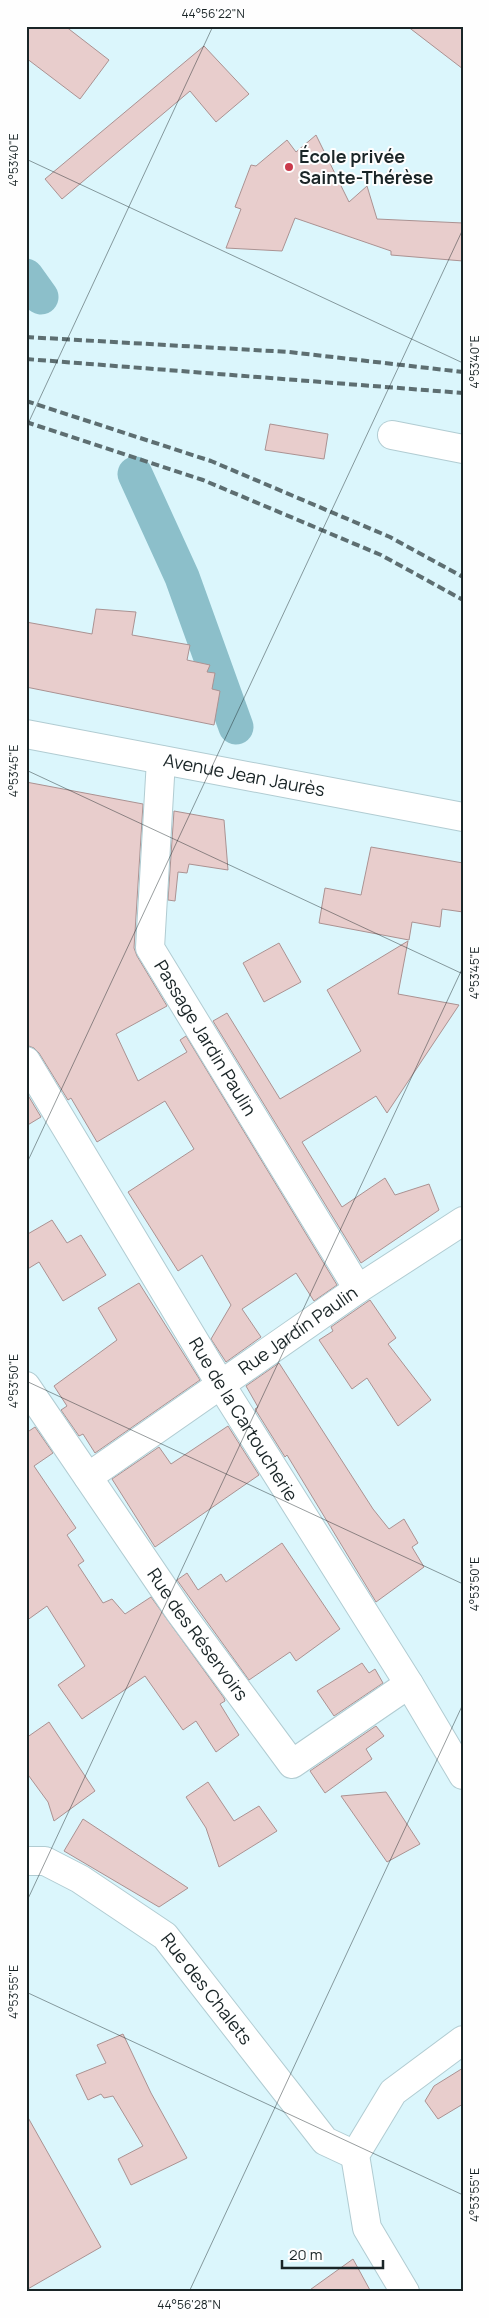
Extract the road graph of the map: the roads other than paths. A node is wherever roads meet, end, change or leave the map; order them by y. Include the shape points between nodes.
1 (392, 435) dead end
2 (463, 449) edge
3 (26, 734) edge
4 (161, 760) junction
5 (463, 818) edge
6 (26, 1061) edge
7 (463, 1221) edge
8 (358, 1289) junction
9 (221, 1385) junction
10 (26, 1386) edge
11 (88, 1477) junction
12 (409, 1684) junction
13 (463, 1775) edge
14 (26, 1861) edge
15 (463, 2040) edge
16 (355, 2155) junction
17 (405, 2292) edge

1 - 2 street
3 - 4 street, Avenue Jean Jaurès
4 - 5 street, Avenue Jean Jaurès
4 - 8 street, Passage Jardin Paulin via 150,948
6 - 9 street, Rue de la Cartoucherie
7 - 8 street, Rue Jardin Paulin
8 - 9 street, Rue Jardin Paulin
9 - 11 street, Rue Jardin Paulin
9 - 12 street, Rue de la Cartoucherie
10 - 11 street, Rue des Réservoirs
11 - 12 street, Rue des Réservoirs via 179,1611 292,1764
12 - 13 street, Rue de la Cartoucherie
14 - 16 street, Rue des Chalets via 45,1861 80,1879 165,1936 325,2141
15 - 16 street via 393,2092
16 - 17 street via 367,2228

